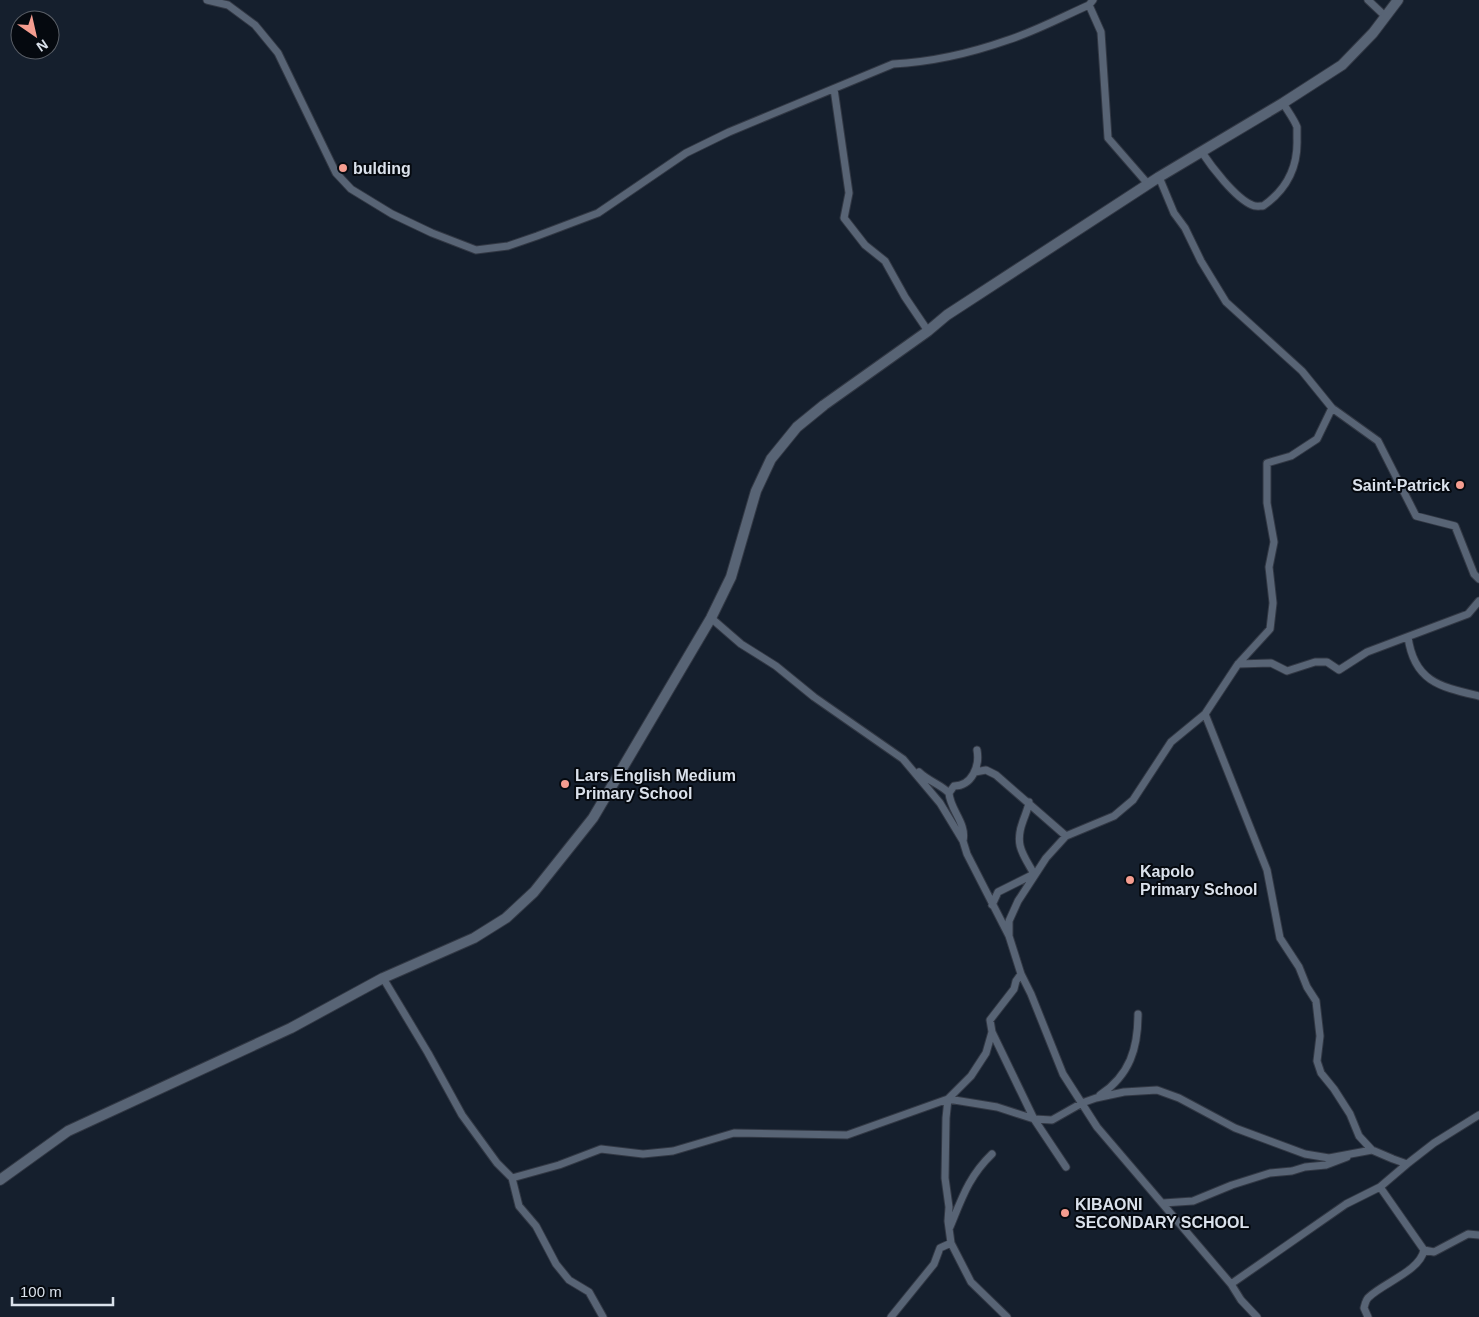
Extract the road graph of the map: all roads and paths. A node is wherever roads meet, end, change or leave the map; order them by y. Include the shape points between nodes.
1 (207, 0) edge
2 (1368, 0) edge
3 (1398, 0) edge
4 (1091, 3) edge
5 (1385, 16) junction
6 (834, 89) junction
7 (1283, 103) junction
8 (1201, 151) junction
9 (1159, 177) junction
10 (1148, 184) junction
11 (928, 331) junction
12 (1332, 408) junction
13 (1479, 579) edge
14 (1479, 601) edge
15 (711, 618) junction
16 (1408, 637) junction
17 (1238, 664) junction
18 (1479, 696) edge
19 (1205, 714) junction
20 (977, 750) dead end
21 (903, 759) junction
22 (975, 772) junction
23 (948, 793) junction
24 (1029, 802) junction
25 (1066, 836) junction
26 (963, 841) junction
27 (1034, 874) junction
28 (984, 887) junction
29 (1004, 888) junction
30 (992, 906) junction
31 (1009, 936) junction
32 (1021, 974) junction
33 (383, 978) junction
34 (1138, 1014) dead end
35 (992, 1032) junction
36 (1096, 1098) junction
37 (948, 1099) junction
38 (1082, 1103) junction
39 (1479, 1115) edge
40 (1034, 1119) junction
41 (1372, 1150) junction
42 (992, 1154) dead end
43 (1353, 1154) junction
44 (1407, 1164) junction
45 (1066, 1167) dead end
46 (512, 1178) junction
47 (0, 1180) edge
48 (1380, 1187) junction
49 (1163, 1203) junction
50 (950, 1227) junction
51 (1479, 1235) edge
52 (951, 1243) junction
53 (1424, 1250) junction
54 (1231, 1284) junction
55 (603, 1317) edge
56 (890, 1317) edge
57 (1008, 1317) edge
58 (1258, 1317) edge
59 (1368, 1317) edge

1 - 6 street via 228,5 255,25 278,53 336,173 351,189 392,214 476,250 508,246 598,213 686,153 737,128
2 - 5 street
3 - 5 main road
4 - 6 street via 1010,40 960,54 892,64
4 - 10 street via 1101,32 1108,138
5 - 7 main road via 1342,65
6 - 11 street via 849,193 844,218 865,245 885,261
7 - 8 main road
7 - 8 street via 1296,127 1294,164 1283,188 1263,206 1252,206 1242,198 1213,170
8 - 9 main road
9 - 10 main road
9 - 12 street via 1174,213 1226,302 1302,371
10 - 11 main road via 946,315
11 - 15 main road via 797,427 771,460 756,491 731,577
12 - 13 street via 1378,441 1416,516 1455,526
12 - 17 street via 1316,439 1291,456 1267,463 1267,503 1274,542 1269,567 1273,603 1270,629
14 - 16 street via 1468,614
15 - 21 street via 814,698
15 - 33 main road via 592,818 534,892 506,918 474,938
16 - 17 street via 1367,652 1339,670 1327,662 1315,662 1287,671 1271,663
16 - 18 street via 1408,647 1424,674 1440,686
17 - 19 street
19 - 25 street via 1170,742 1133,800 1114,816
19 - 41 street via 1267,870 1280,938 1316,1001 1320,1073 1350,1114 1359,1136
20 - 22 street
21 - 23 street
21 - 26 street via 940,803
22 - 23 street via 968,782 954,786
22 - 24 street via 986,770 996,775
23 - 26 street via 963,831
24 - 25 street
24 - 27 street via 1020,828 1019,843
25 - 27 street
26 - 28 street
27 - 29 street
27 - 31 street via 1009,921
28 - 29 street
28 - 30 street
29 - 30 street via 998,892
30 - 31 street
31 - 32 street
32 - 35 street via 1014,989 990,1020
32 - 38 street via 1063,1074
33 - 46 street via 462,1115
33 - 47 main road via 291,1028 68,1131
34 - 36 street via 1138,1032 1128,1066 1113,1086
35 - 37 street via 981,1061
35 - 40 street
36 - 38 street
36 - 43 street via 1157,1090 1235,1128 1304,1154 1328,1158
37 - 40 street via 997,1107
37 - 46 street via 847,1135 734,1134 673,1151 643,1154 601,1149
37 - 50 street via 945,1178
38 - 40 street via 1052,1120
38 - 49 street via 1097,1127
39 - 44 street
40 - 45 street
41 - 43 street
41 - 44 street
42 - 50 street via 973,1174
43 - 49 street via 1326,1165 1270,1172 1194,1201
44 - 48 street
46 - 55 street via 519,1206 536,1226 556,1264 569,1280 589,1292
48 - 53 street
48 - 54 street via 1346,1204
49 - 54 street
50 - 52 street
51 - 53 street via 1468,1234 1434,1252
52 - 56 street via 940,1248 934,1264
52 - 57 street via 971,1282
53 - 59 street via 1422,1257 1410,1269 1368,1298 1364,1308
54 - 58 street

